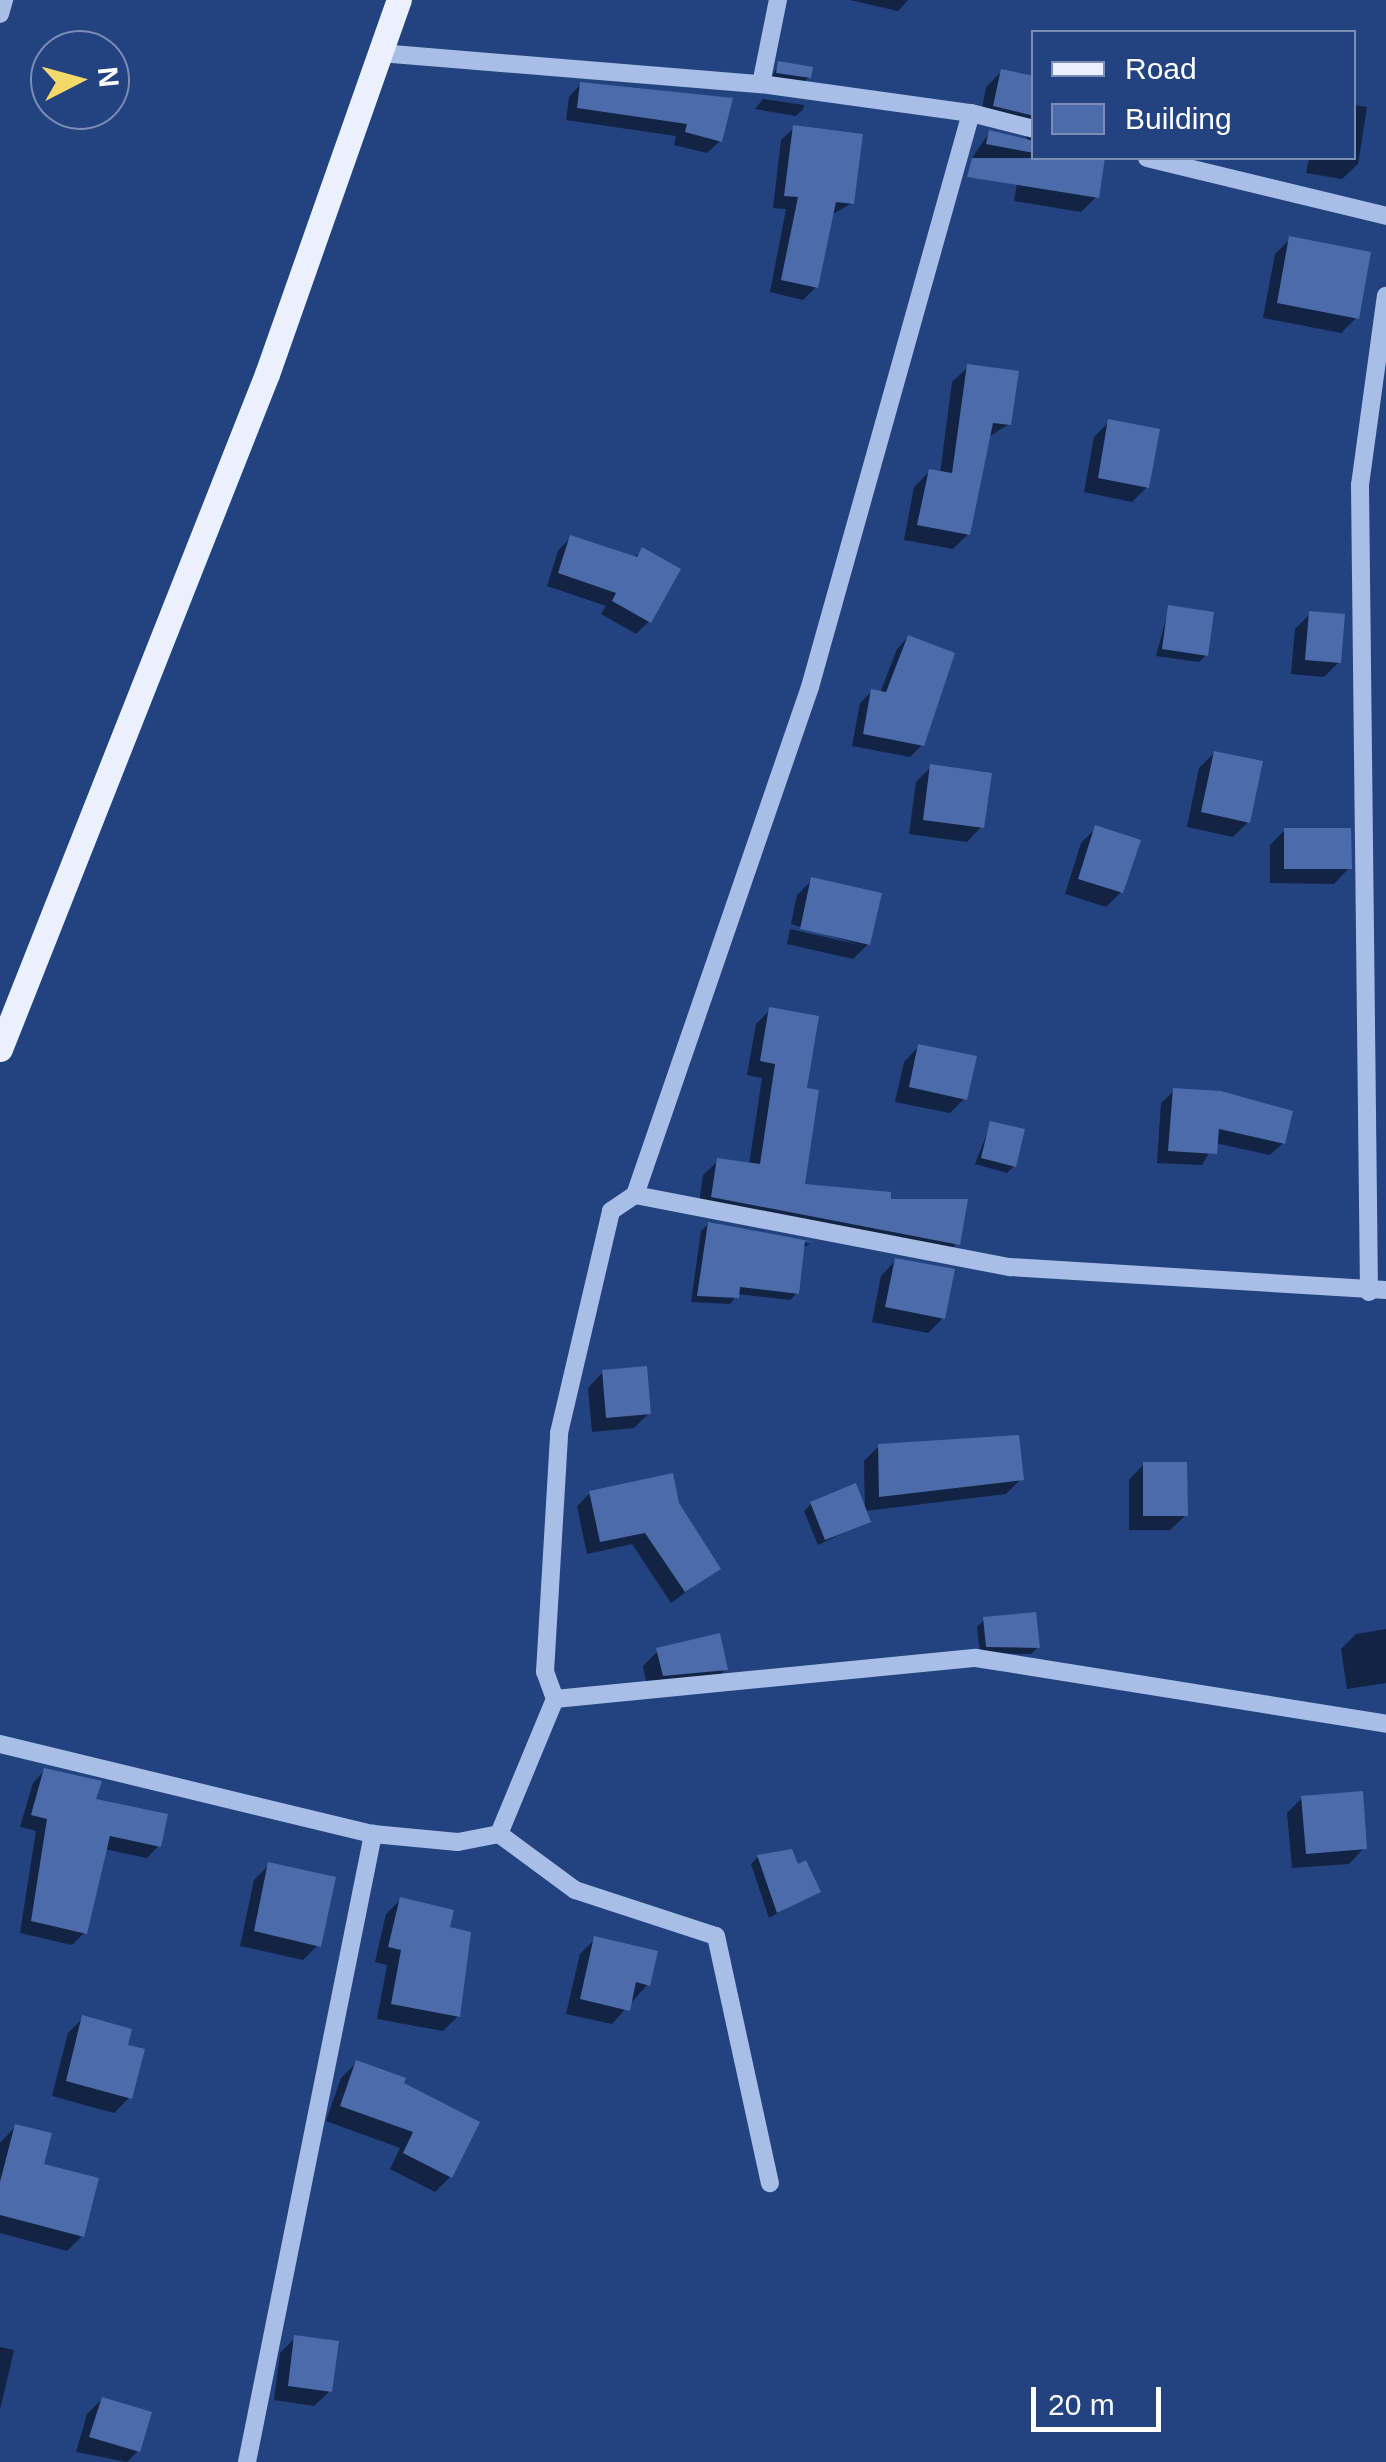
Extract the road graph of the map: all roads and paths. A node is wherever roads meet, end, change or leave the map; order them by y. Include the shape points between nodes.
1 (4, 0) edge
2 (398, 0) edge
3 (778, 0) edge
4 (0, 14) edge
5 (380, 53) junction
6 (761, 84) junction
7 (971, 113) junction
8 (1031, 128) edge
9 (1155, 160) edge
10 (1386, 216) edge
11 (1386, 296) edge
12 (0, 1049) edge
13 (635, 1195) junction
14 (1378, 1291) edge
15 (555, 1699) junction
16 (1386, 1724) edge
17 (0, 1744) edge
18 (373, 1834) junction
19 (499, 1834) junction
20 (770, 2184) dead end
21 (247, 2462) edge

1 - 4 street
2 - 5 main road
3 - 6 street
5 - 6 street
5 - 12 main road via 267,374
6 - 7 street
7 - 8 street
7 - 13 street via 810,687
9 - 10 street
11 - 14 street via 1360,485
13 - 14 street via 1010,1267
13 - 15 street via 611,1212 560,1433 545,1672
15 - 16 street via 976,1658
15 - 19 street
17 - 18 street
18 - 19 street via 458,1842
18 - 21 street
19 - 20 street via 575,1890 716,1936

